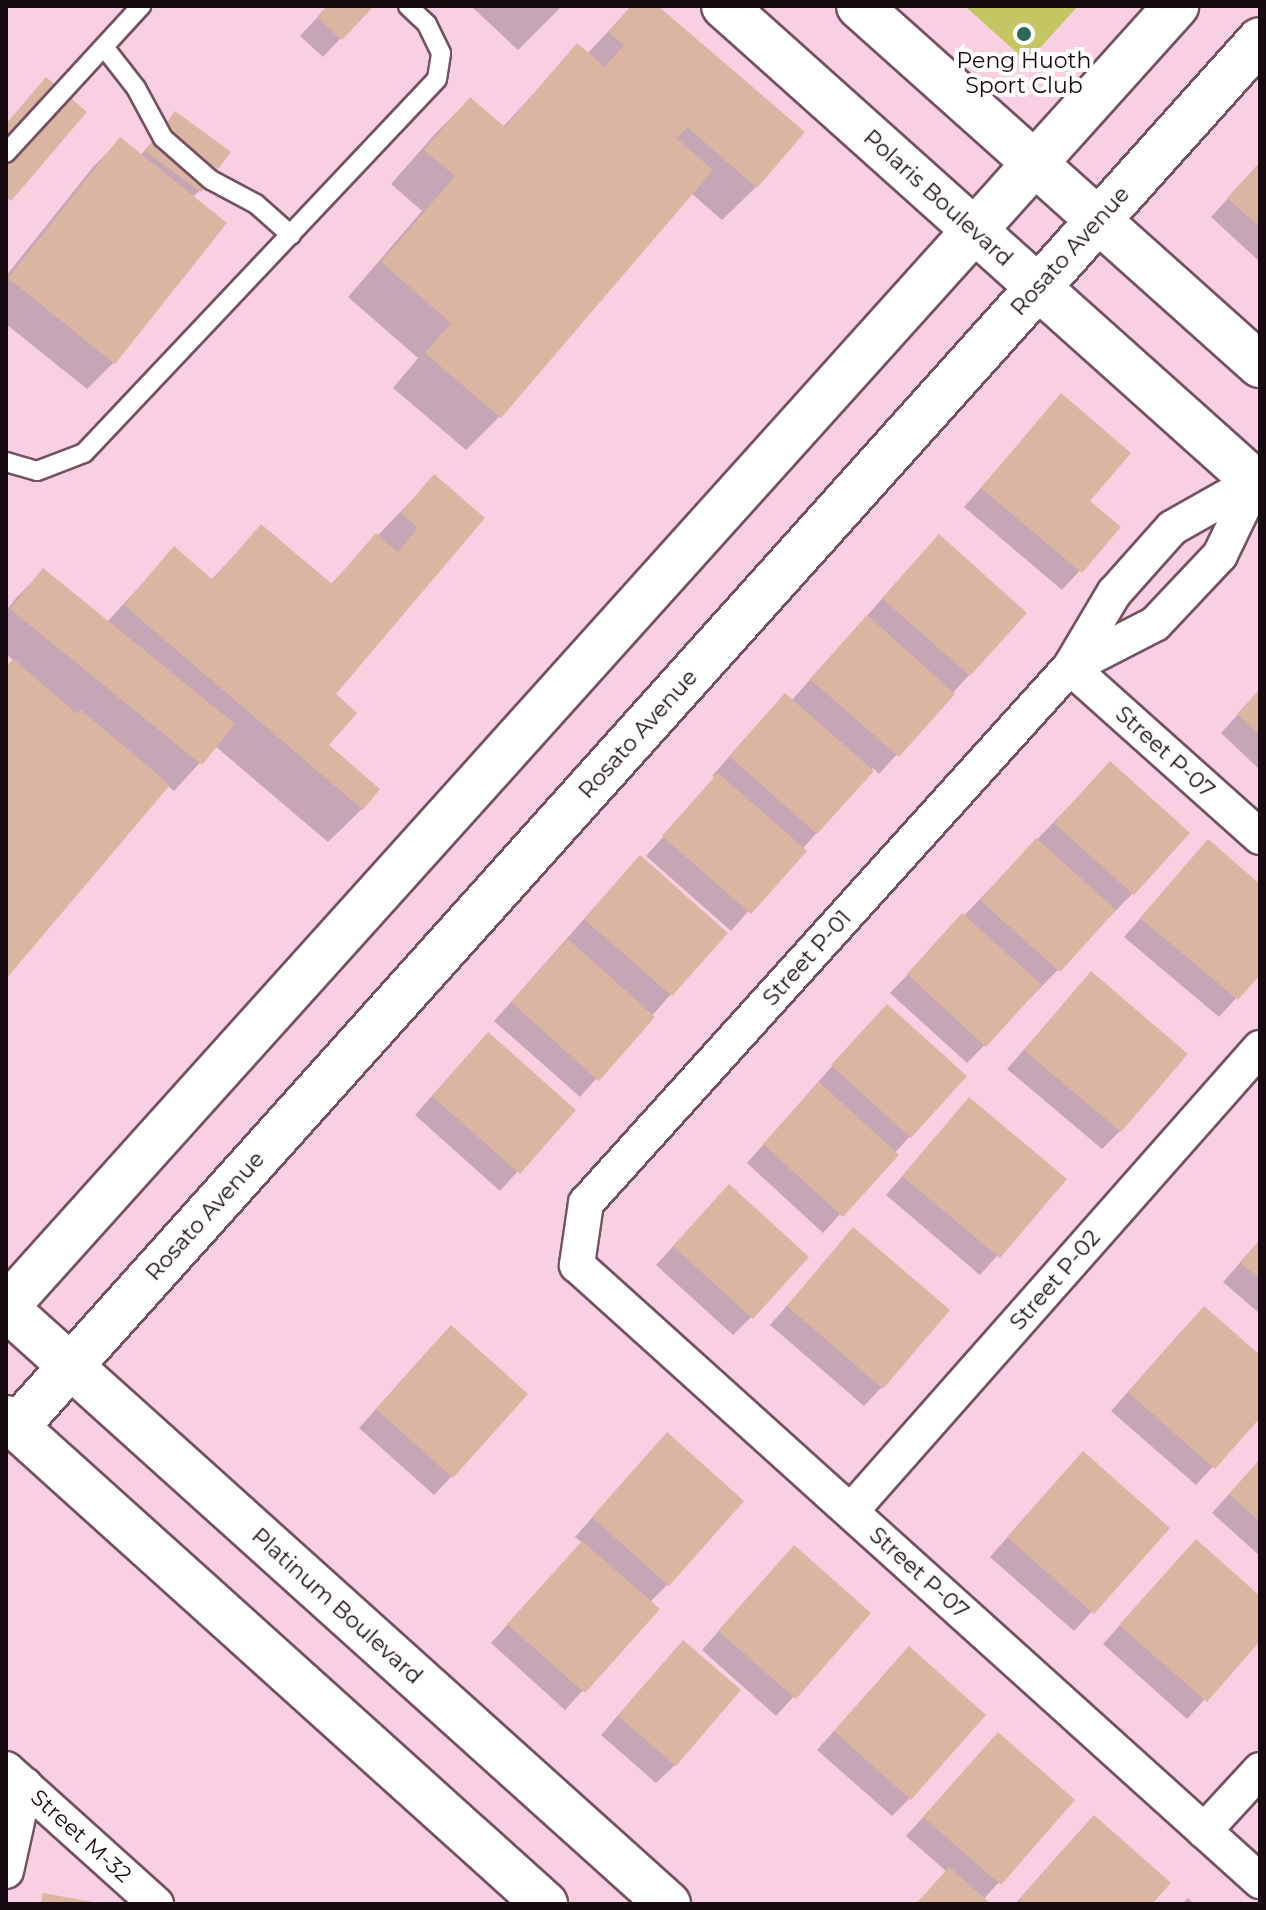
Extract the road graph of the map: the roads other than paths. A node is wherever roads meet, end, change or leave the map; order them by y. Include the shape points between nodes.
1 (141, 6) edge
2 (408, 6) edge
3 (724, 6) edge
4 (859, 6) edge
5 (1176, 6) edge
6 (1260, 40) edge
7 (104, 47) junction
8 (6, 153) edge
9 (1035, 163) junction
10 (1098, 220) junction
11 (974, 230) junction
12 (291, 235) junction
13 (1038, 287) junction
14 (1260, 365) edge
15 (6, 462) edge
16 (1258, 481) edge
17 (1070, 667) junction
18 (1260, 837) edge
19 (1260, 1048) edge
20 (577, 1265) joint
21 (6, 1307) edge
22 (71, 1366) junction
23 (11, 1423) edge
24 (851, 1511) junction
25 (1260, 1770) edge
26 (15, 1777) edge
27 (1204, 1831) junction
28 (6, 1871) edge
29 (1260, 1881) edge
30 (657, 1900) edge
31 (156, 1904) edge
32 (545, 1904) edge

1 - 7 lane
2 - 12 lane via 427,24 441,53 437,79
3 - 11 street, Polaris Boulevard
4 - 9 street
5 - 9 street
6 - 10 street, Rosato Avenue
7 - 8 lane
7 - 12 lane via 136,88 163,138 211,180 256,204
9 - 10 street
9 - 11 street
10 - 13 street, Rosato Avenue
10 - 14 street
11 - 13 street, Polaris Boulevard
11 - 21 street
12 - 15 lane via 84,453 37,471
13 - 16 street, Polaris Boulevard
13 - 22 street, Rosato Avenue
16 - 17 street via 1172,528 1114,593
16 - 17 street via 1220,555 1155,624
17 - 18 street, Street P-07
17 - 20 street, Street P-01 via 586,1203
19 - 24 street, Street P-02
20 - 24 street, Street P-07
21 - 22 street, Platinum Boulevard
22 - 23 street, Rosato Avenue
22 - 30 street, Platinum Boulevard
23 - 32 street
24 - 27 street, Street P-07
25 - 27 street
26 - 28 street
26 - 31 street, Street M-32
27 - 29 street, Street P-07

